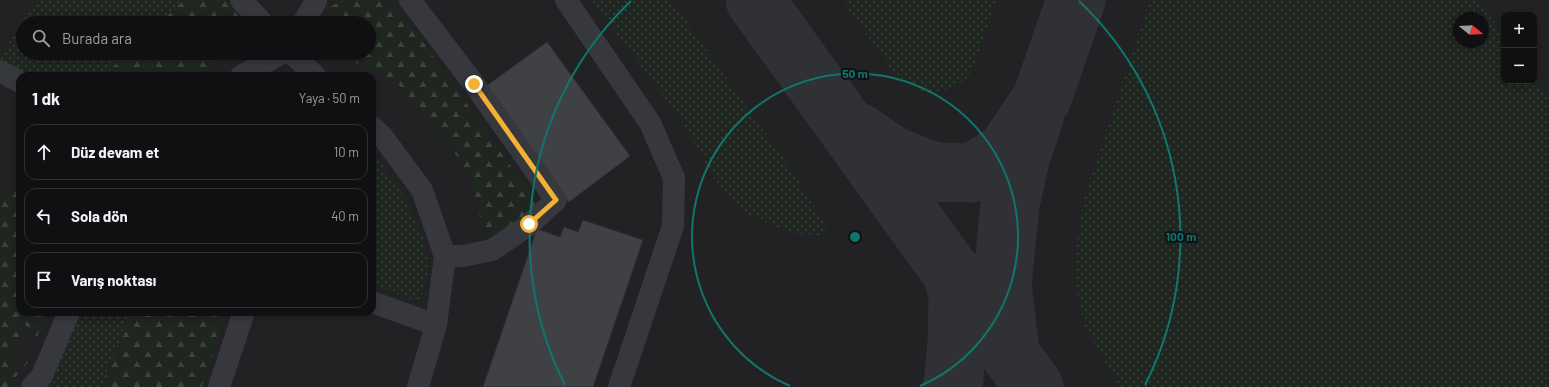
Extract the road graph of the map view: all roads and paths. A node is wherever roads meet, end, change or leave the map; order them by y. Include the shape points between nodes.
1 (241, 0) edge
2 (316, 0) edge
3 (410, 0) edge
4 (566, 0) edge
5 (256, 16) edge
6 (307, 16) edge
7 (270, 60) edge
8 (299, 60) edge
9 (0, 70) edge
10 (248, 72) edge
11 (311, 72) edge
12 (16, 80) edge
13 (376, 131) edge
14 (445, 256) junction
15 (376, 303) edge
16 (67, 316) edge
17 (243, 316) edge
18 (436, 325) junction
19 (32, 387) edge
20 (219, 387) edge
21 (418, 387) edge
22 (619, 387) edge

1 - 5 lane
2 - 6 lane
3 - 14 lane via 474,84 556,200 529,224 492,250 463,256
4 - 22 lane via 650,123 674,178 673,226
7 - 10 lane
8 - 11 lane
9 - 12 lane
13 - 14 lane via 422,190
14 - 18 lane
15 - 18 lane
16 - 19 lane via 42,376
17 - 20 lane
18 - 21 lane

